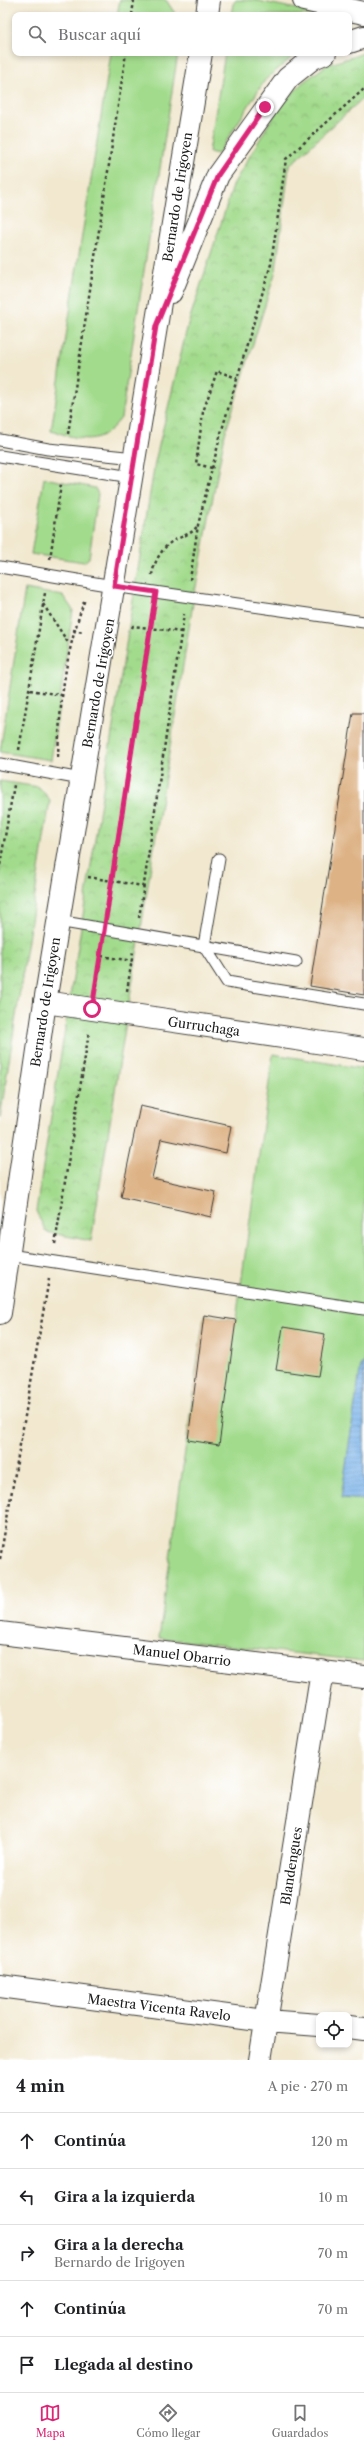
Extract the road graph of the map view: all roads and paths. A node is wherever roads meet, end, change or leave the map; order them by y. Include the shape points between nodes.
1 (134, 0) edge
2 (209, 0) edge
3 (304, 0) edge
4 (132, 12) edge
5 (207, 12) edge
6 (364, 13) edge
7 (364, 37) edge
8 (352, 41) edge
9 (126, 56) edge
10 (201, 56) edge
11 (318, 56) edge
12 (364, 89) edge
13 (156, 326) junction
14 (237, 378) junction
15 (0, 440) edge
16 (65, 451) junction
17 (0, 456) edge
18 (63, 466) junction
19 (133, 468) junction
20 (212, 468) junction
21 (198, 525) junction
22 (0, 567) edge
23 (48, 574) junction
24 (114, 586) junction
25 (156, 592) junction
26 (187, 596) junction
27 (43, 604) junction
28 (364, 622) edge
29 (69, 644) dead end
30 (30, 690) junction
31 (62, 695) dead end
32 (0, 764) edge
33 (16, 767) junction
34 (81, 779) junction
35 (219, 859) dead end
36 (0, 865) edge
37 (66, 873) junction
38 (112, 881) junction
39 (143, 886) junction
40 (58, 921) junction
41 (104, 929) junction
42 (136, 934) junction
43 (204, 946) junction
44 (101, 956) junction
45 (132, 961) junction
46 (296, 962) dead end
47 (45, 1002) junction
48 (364, 1004) edge
49 (92, 1009) junction
50 (124, 1014) junction
51 (364, 1049) edge
52 (4, 1254) edge
53 (52, 1263) junction
54 (364, 1309) edge
55 (0, 1313) edge
56 (0, 1559) edge
57 (0, 1633) edge
58 (322, 1671) junction
59 (364, 1677) edge
60 (0, 1986) edge
61 (266, 2021) junction
62 (316, 2025) edge
63 (352, 2027) edge
64 (364, 2028) edge
65 (260, 2060) edge

1 - 4 path
2 - 5 street
3 - 6 street
7 - 8 street
9 - 16 path
10 - 13 street, Bernardo de Irigoyen
11 - 13 street via 288,78 218,175
12 - 14 path via 286,159 271,264
13 - 19 street, Bernardo de Irigoyen
14 - 20 path
14 - 20 path via 217,371 203,412 196,464
15 - 16 lane
16 - 19 lane
17 - 18 lane
18 - 19 lane
18 - 23 path
19 - 24 street, Bernardo de Irigoyen
20 - 21 path
21 - 25 path via 187,536 171,542 160,556 152,573
21 - 26 path
22 - 23 lane
23 - 24 lane
23 - 27 path
24 - 25 lane
24 - 34 street, Bernardo de Irigoyen
25 - 26 lane
25 - 38 path
26 - 28 lane
26 - 39 path
27 - 29 path
27 - 30 path
30 - 31 path
30 - 33 path
32 - 33 lane
33 - 34 lane
33 - 36 path
34 - 37 street, Bernardo de Irigoyen
35 - 43 lane
37 - 38 path
37 - 40 street, Bernardo de Irigoyen
38 - 39 path
38 - 41 path
39 - 42 path
40 - 41 lane
40 - 47 street, Bernardo de Irigoyen
41 - 42 lane
41 - 44 path
42 - 43 lane
42 - 45 path
43 - 46 lane
43 - 48 lane via 227,982
44 - 45 path
44 - 49 path
45 - 50 path
47 - 49 street, Gurruchaga
47 - 52 street, Bernardo de Irigoyen
49 - 50 street, Gurruchaga
49 - 53 path
50 - 51 street, Gurruchaga
52 - 53 lane
52 - 55 street, Bernardo de Irigoyen
53 - 54 lane
53 - 56 path
57 - 58 street, Manuel Obarrio
58 - 59 street, Manuel Obarrio
58 - 61 street, Blandengues
60 - 61 street, Maestra Vicenta Ravelo
61 - 62 street, Maestra Vicenta Ravelo
61 - 65 street, Blandengues
63 - 64 street

